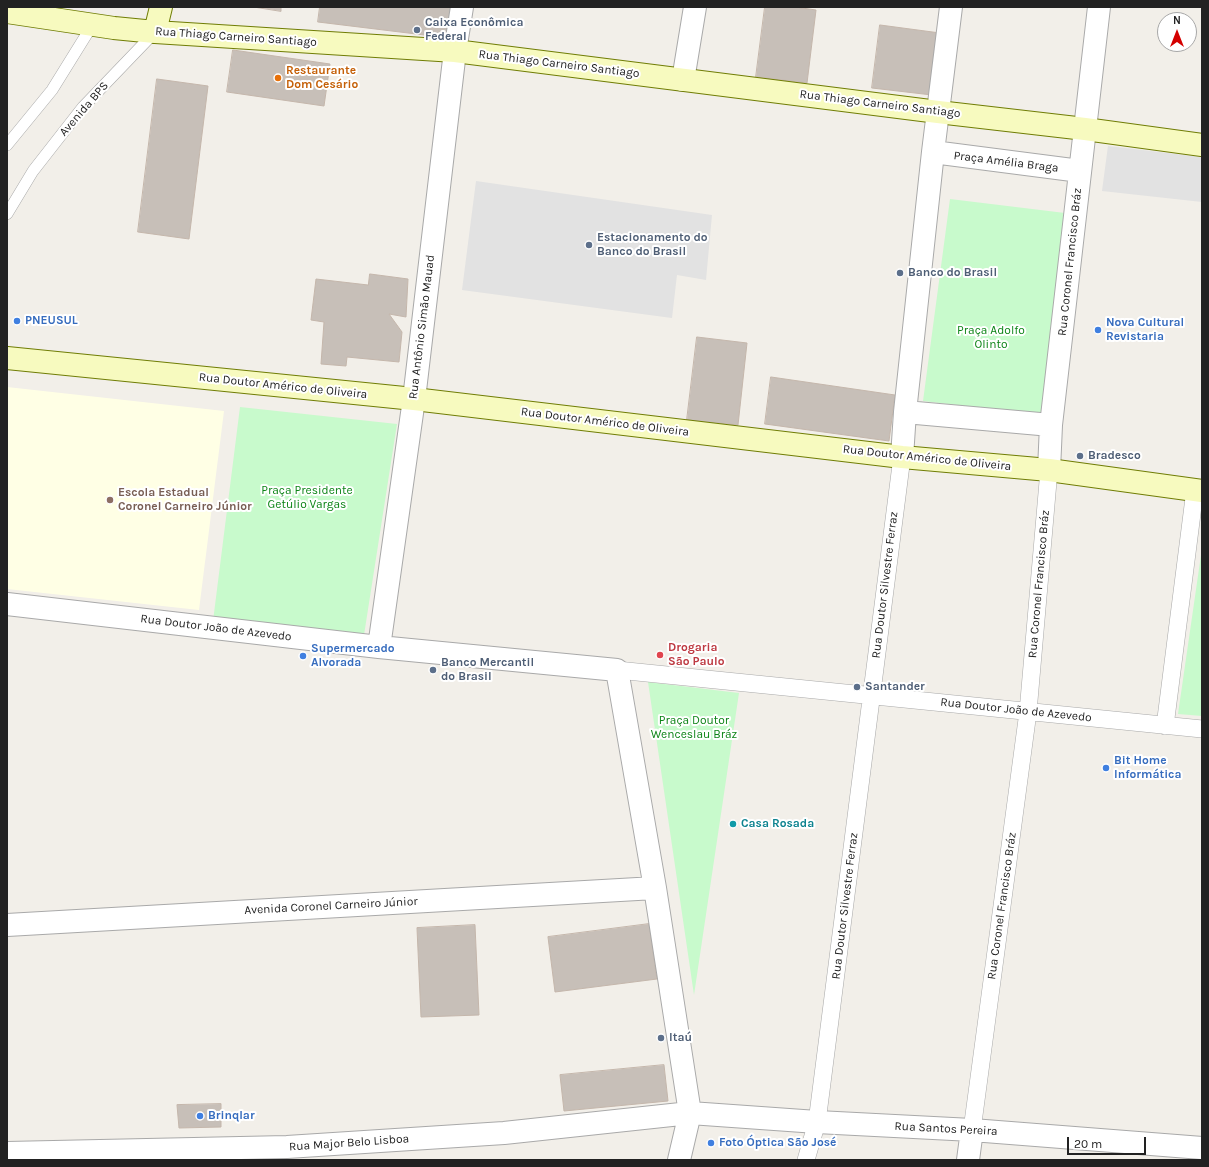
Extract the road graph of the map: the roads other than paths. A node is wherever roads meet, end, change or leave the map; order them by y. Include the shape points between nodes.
1 (161, 7) edge
2 (462, 7) edge
3 (695, 7) edge
4 (951, 7) edge
5 (1100, 7) edge
6 (7, 12) edge
7 (95, 16) edge
8 (155, 32) junction
9 (455, 51) junction
10 (683, 80) junction
11 (938, 112) junction
12 (1085, 128) junction
13 (7, 145) edge
14 (1202, 145) edge
15 (933, 152) junction
16 (1080, 171) junction
17 (7, 214) edge
18 (7, 358) edge
19 (414, 399) junction
20 (905, 412) junction
21 (1051, 425) junction
22 (902, 457) junction
23 (1049, 470) junction
24 (1198, 490) edge
25 (7, 604) edge
26 (379, 647) junction
27 (617, 670) junction
28 (871, 696) junction
29 (1028, 712) junction
30 (1165, 726) junction
31 (1202, 729) edge
32 (654, 888) junction
33 (7, 925) edge
34 (690, 1113) junction
35 (817, 1122) junction
36 (972, 1130) junction
37 (287, 1147) junction
38 (1202, 1148) edge
39 (7, 1153) edge
40 (331, 1160) edge
41 (679, 1160) edge
42 (806, 1160) edge
43 (968, 1160) edge

1 - 8 main road
2 - 9 street, Rua Antônio Simão Mauad
3 - 10 street
4 - 11 street, Rua Doutor Silvestre Ferraz
5 - 12 street, Rua Coronel Francisco Bráz
6 - 7 main road, Rua Thiago Carneiro Santiago
7 - 8 main road, Rua Thiago Carneiro Santiago via 114,28
7 - 13 lane via 52,90
8 - 9 main road, Rua Thiago Carneiro Santiago
8 - 17 lane, Avenida BPS via 83,107 34,172
9 - 10 main road, Rua Thiago Carneiro Santiago
9 - 19 street, Rua Antônio Simão Mauad
10 - 11 main road, Rua Thiago Carneiro Santiago
11 - 12 main road, Rua Thiago Carneiro Santiago
11 - 15 street, Rua Doutor Silvestre Ferraz
12 - 14 main road, Rua Thiago Carneiro Santiago
12 - 16 street, Rua Coronel Francisco Bráz
15 - 16 street, Praça Amélia Braga
15 - 20 street, Rua Doutor Silvestre Ferraz
16 - 21 street, Rua Coronel Francisco Bráz
18 - 19 main road, Rua Doutor Américo de Oliveira
19 - 22 main road, Rua Doutor Américo de Oliveira
19 - 26 street, Rua Antônio Simão Mauad
20 - 21 street
20 - 22 street, Rua Doutor Silvestre Ferraz
21 - 23 street, Rua Coronel Francisco Bráz
22 - 23 main road, Rua Doutor Américo de Oliveira
22 - 28 street, Rua Doutor Silvestre Ferraz
23 - 24 main road, Rua Doutor Américo de Oliveira
23 - 29 street, Rua Coronel Francisco Bráz
24 - 30 street
25 - 26 street, Rua Doutor João de Azevedo
26 - 27 street, Rua Doutor João de Azevedo
27 - 28 street, Rua Doutor João de Azevedo
27 - 32 street
28 - 29 street, Rua Doutor João de Azevedo
28 - 35 street, Rua Doutor Silvestre Ferraz
29 - 30 street, Rua Doutor João de Azevedo
29 - 36 street, Rua Coronel Francisco Bráz
30 - 31 street, Rua Doutor João de Azevedo
32 - 33 street, Avenida Coronel Carneiro Júnior
32 - 34 street
34 - 35 street, Rua Santos Pereira
34 - 37 street, Rua Major Belo Lisboa via 504,1133
34 - 41 street
35 - 36 street, Rua Santos Pereira
35 - 42 street, Rua Doutor Silvestre Ferraz
36 - 38 street, Rua Santos Pereira
36 - 43 street, Rua Coronel Francisco Bráz
37 - 39 street, Rua Major Belo Lisboa
37 - 40 street

